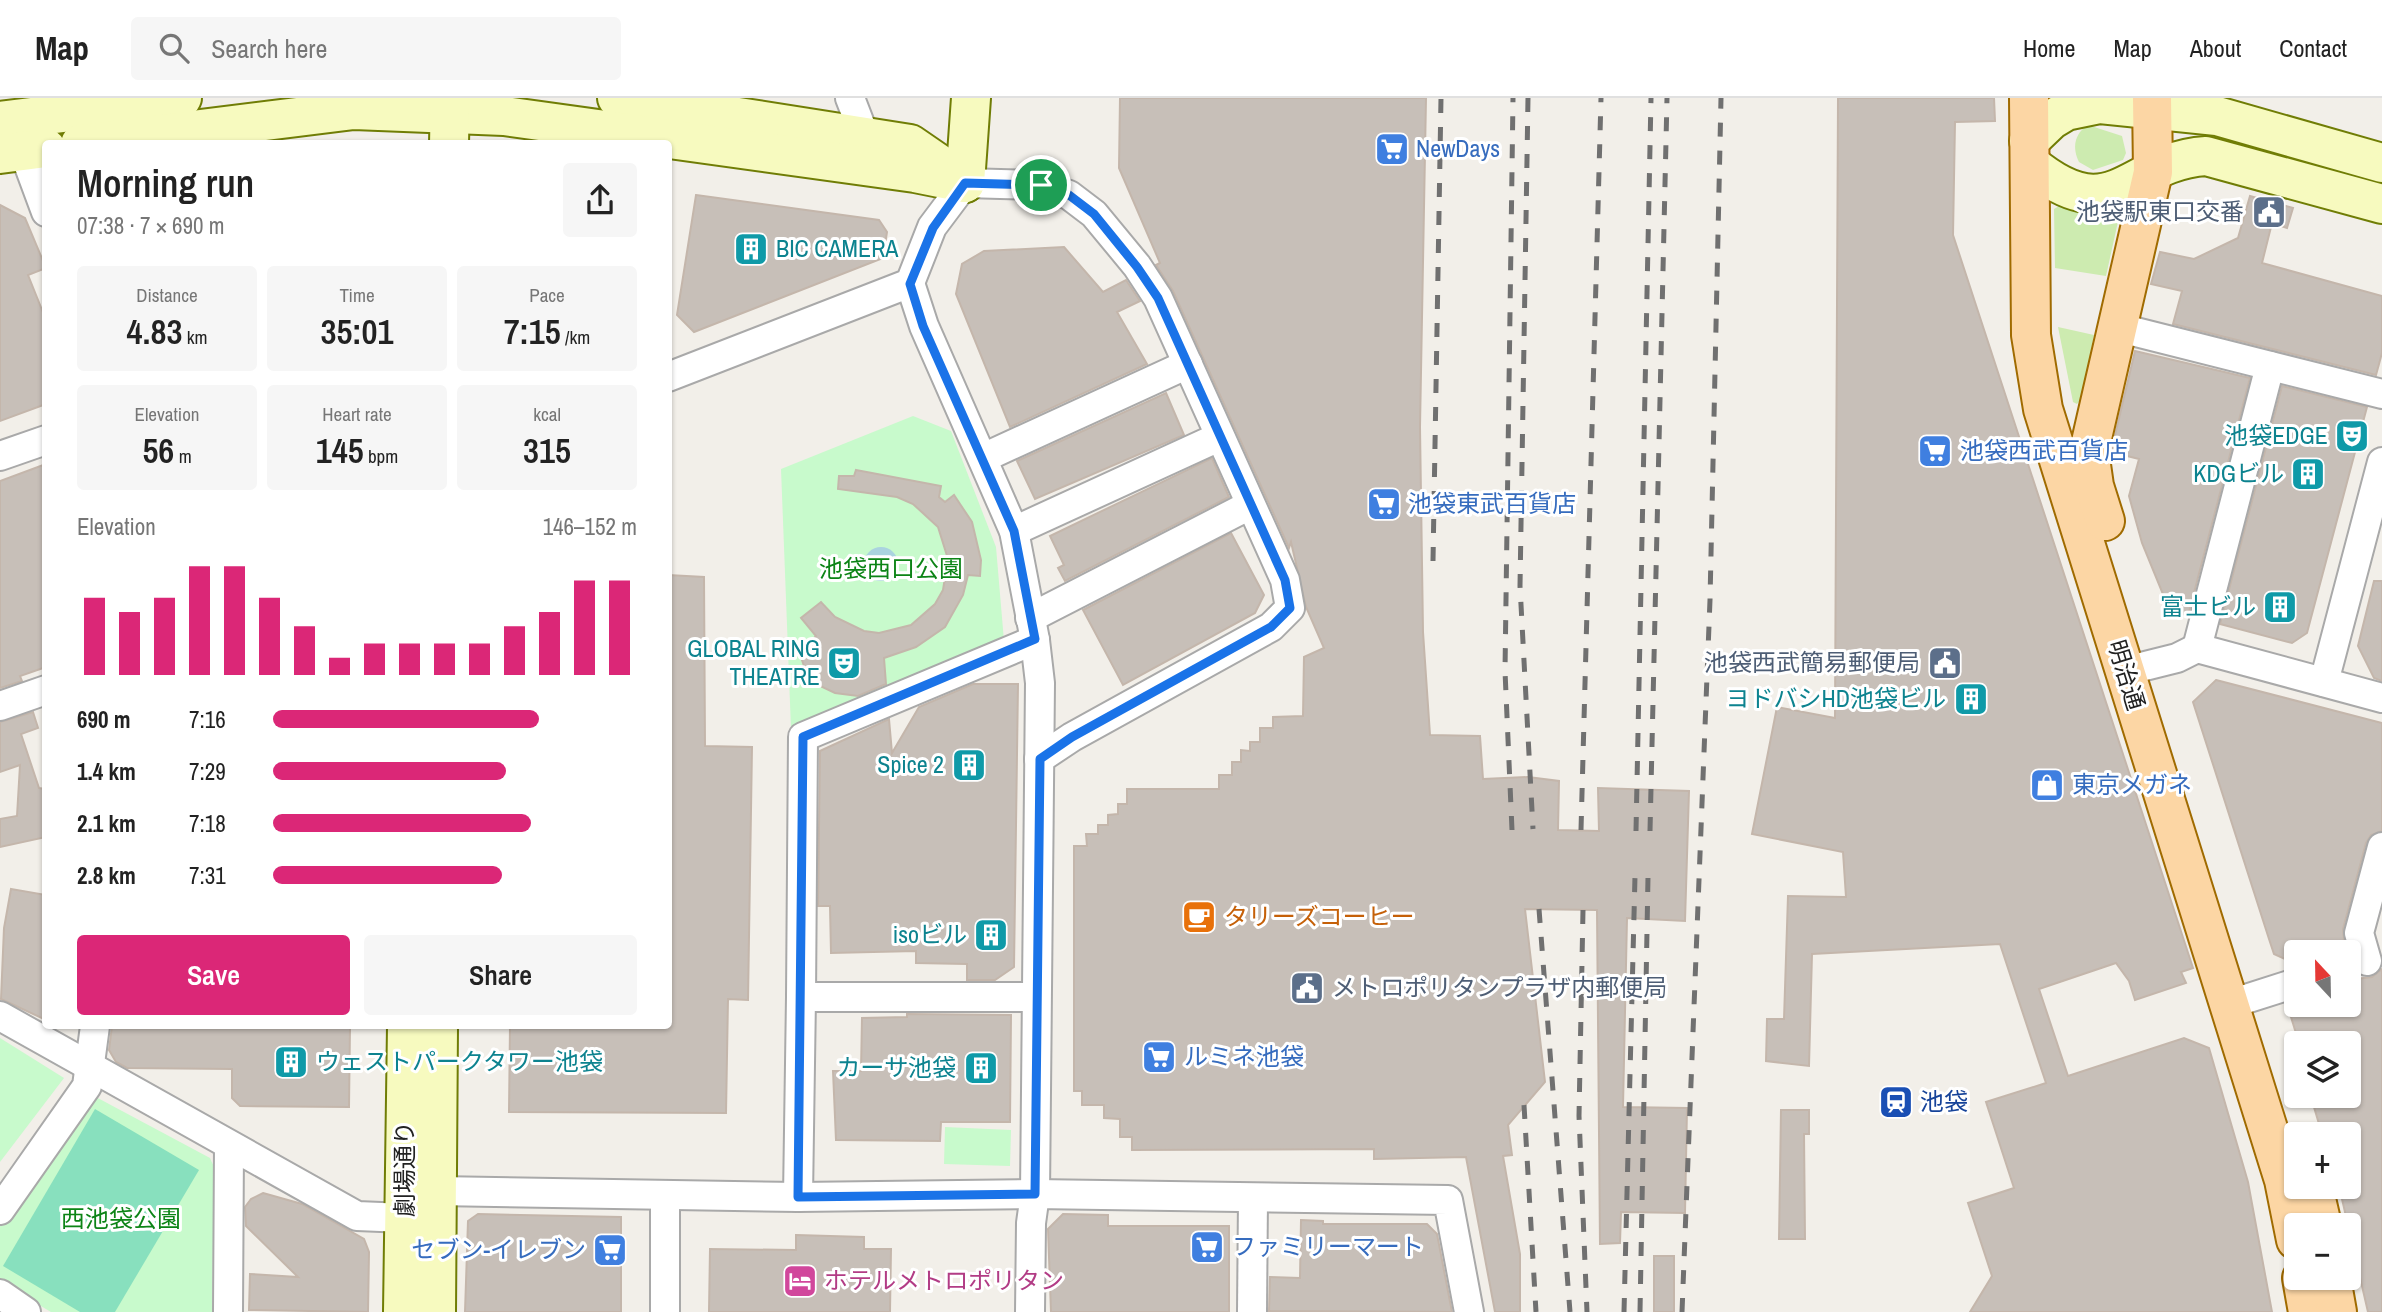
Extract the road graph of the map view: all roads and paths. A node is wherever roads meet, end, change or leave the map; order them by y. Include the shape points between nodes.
1 (181, 98) edge
2 (617, 98) edge
3 (850, 98) edge
4 (971, 98) edge
5 (2029, 98) edge
6 (132, 102) edge
7 (2152, 103) edge
8 (2066, 105) edge
9 (433, 118) edge
10 (12, 137) edge
11 (865, 137) junction
12 (112, 140) edge
13 (669, 140) edge
14 (672, 140) edge
15 (2029, 153) junction
16 (2382, 163) edge
17 (2153, 172) junction
18 (965, 183) junction
19 (42, 203) edge
20 (2382, 204) edge
21 (910, 284) junction
22 (2116, 327) junction
23 (1188, 364) junction
24 (2270, 366) junction
25 (672, 375) edge
26 (2382, 394) edge
27 (1219, 437) junction
28 (42, 441) edge
29 (0, 456) edge
30 (983, 457) junction
31 (2382, 462) edge
32 (1250, 505) junction
33 (1014, 531) junction
34 (1032, 629) junction
35 (2197, 648) junction
36 (2138, 668) junction
37 (2324, 682) junction
38 (42, 691) edge
39 (2382, 698) edge
40 (0, 706) edge
41 (1040, 759) junction
42 (2382, 848) edge
43 (2366, 961) edge
44 (2284, 988) edge
45 (1036, 997) junction
46 (802, 998) junction
47 (2242, 1001) junction
48 (0, 1016) edge
49 (95, 1029) edge
50 (407, 1029) edge
51 (438, 1029) edge
52 (90, 1068) junction
53 (2292, 1122) edge
54 (229, 1147) junction
55 (437, 1191) junction
56 (1035, 1194) junction
57 (665, 1195) junction
58 (798, 1197) junction
59 (1253, 1198) junction
60 (0, 1210) edge
61 (2291, 1213) edge
62 (405, 1218) junction
63 (2304, 1290) edge
64 (2333, 1290) edge
65 (0, 1294) edge
66 (26, 1312) edge
67 (228, 1312) edge
68 (403, 1312) edge
69 (436, 1312) edge
70 (665, 1312) edge
71 (1030, 1312) edge
72 (1252, 1312) edge
73 (1469, 1312) edge
74 (2308, 1312) edge
75 (2337, 1312) edge

1 - 6 street
2 - 11 street
3 - 11 street
4 - 18 street
5 - 15 main road, 明治通
6 - 10 street
7 - 8 street
7 - 16 street via 2217,116
7 - 17 main road
8 - 15 street
9 - 12 street via 354,110
9 - 13 street via 517,118
10 - 19 street
11 - 18 street via 919,147
14 - 18 street
15 - 17 street via 2059,185 2084,194 2108,193
15 - 36 main road, 明治通 via 2031,335 2036,373 2053,442
17 - 20 street via 2185,157 2206,156
17 - 22 main road, 明治通
18 - 21 street via 933,228
18 - 23 street via 1041,185 1082,202 1147,281
21 - 25 street
21 - 30 street via 923,326
22 - 24 street
22 - 36 main road, 明治通 via 2091,433 2090,469
23 - 27 street
23 - 30 street
24 - 26 street
24 - 35 street
27 - 32 street
27 - 33 street
28 - 29 street
30 - 33 street
31 - 37 street
32 - 34 street
32 - 41 street via 1290,594 1290,608 1282,618
33 - 34 street
34 - 41 street via 1040,683
34 - 46 street via 803,737
35 - 36 street
35 - 37 street
36 - 47 main road, 明治通
37 - 39 street
38 - 40 street
41 - 45 street
42 - 43 street via 2359,933
44 - 47 street
45 - 46 street
45 - 56 street
46 - 58 street
47 - 53 main road, 明治通
47 - 61 main road, 明治通
48 - 52 street
49 - 52 street
50 - 62 street, 劇場通り
51 - 55 street, 劇場通り
52 - 54 street
52 - 60 street via 88,1086
54 - 62 street via 357,1216
54 - 67 street
55 - 57 street
55 - 62 street
55 - 69 street, 劇場通り
56 - 58 street
56 - 59 street
56 - 71 street
57 - 58 street
57 - 70 street
59 - 72 street
59 - 73 street via 1448,1200
62 - 68 street, 劇場通り
63 - 74 main road
64 - 75 main road
65 - 66 street

